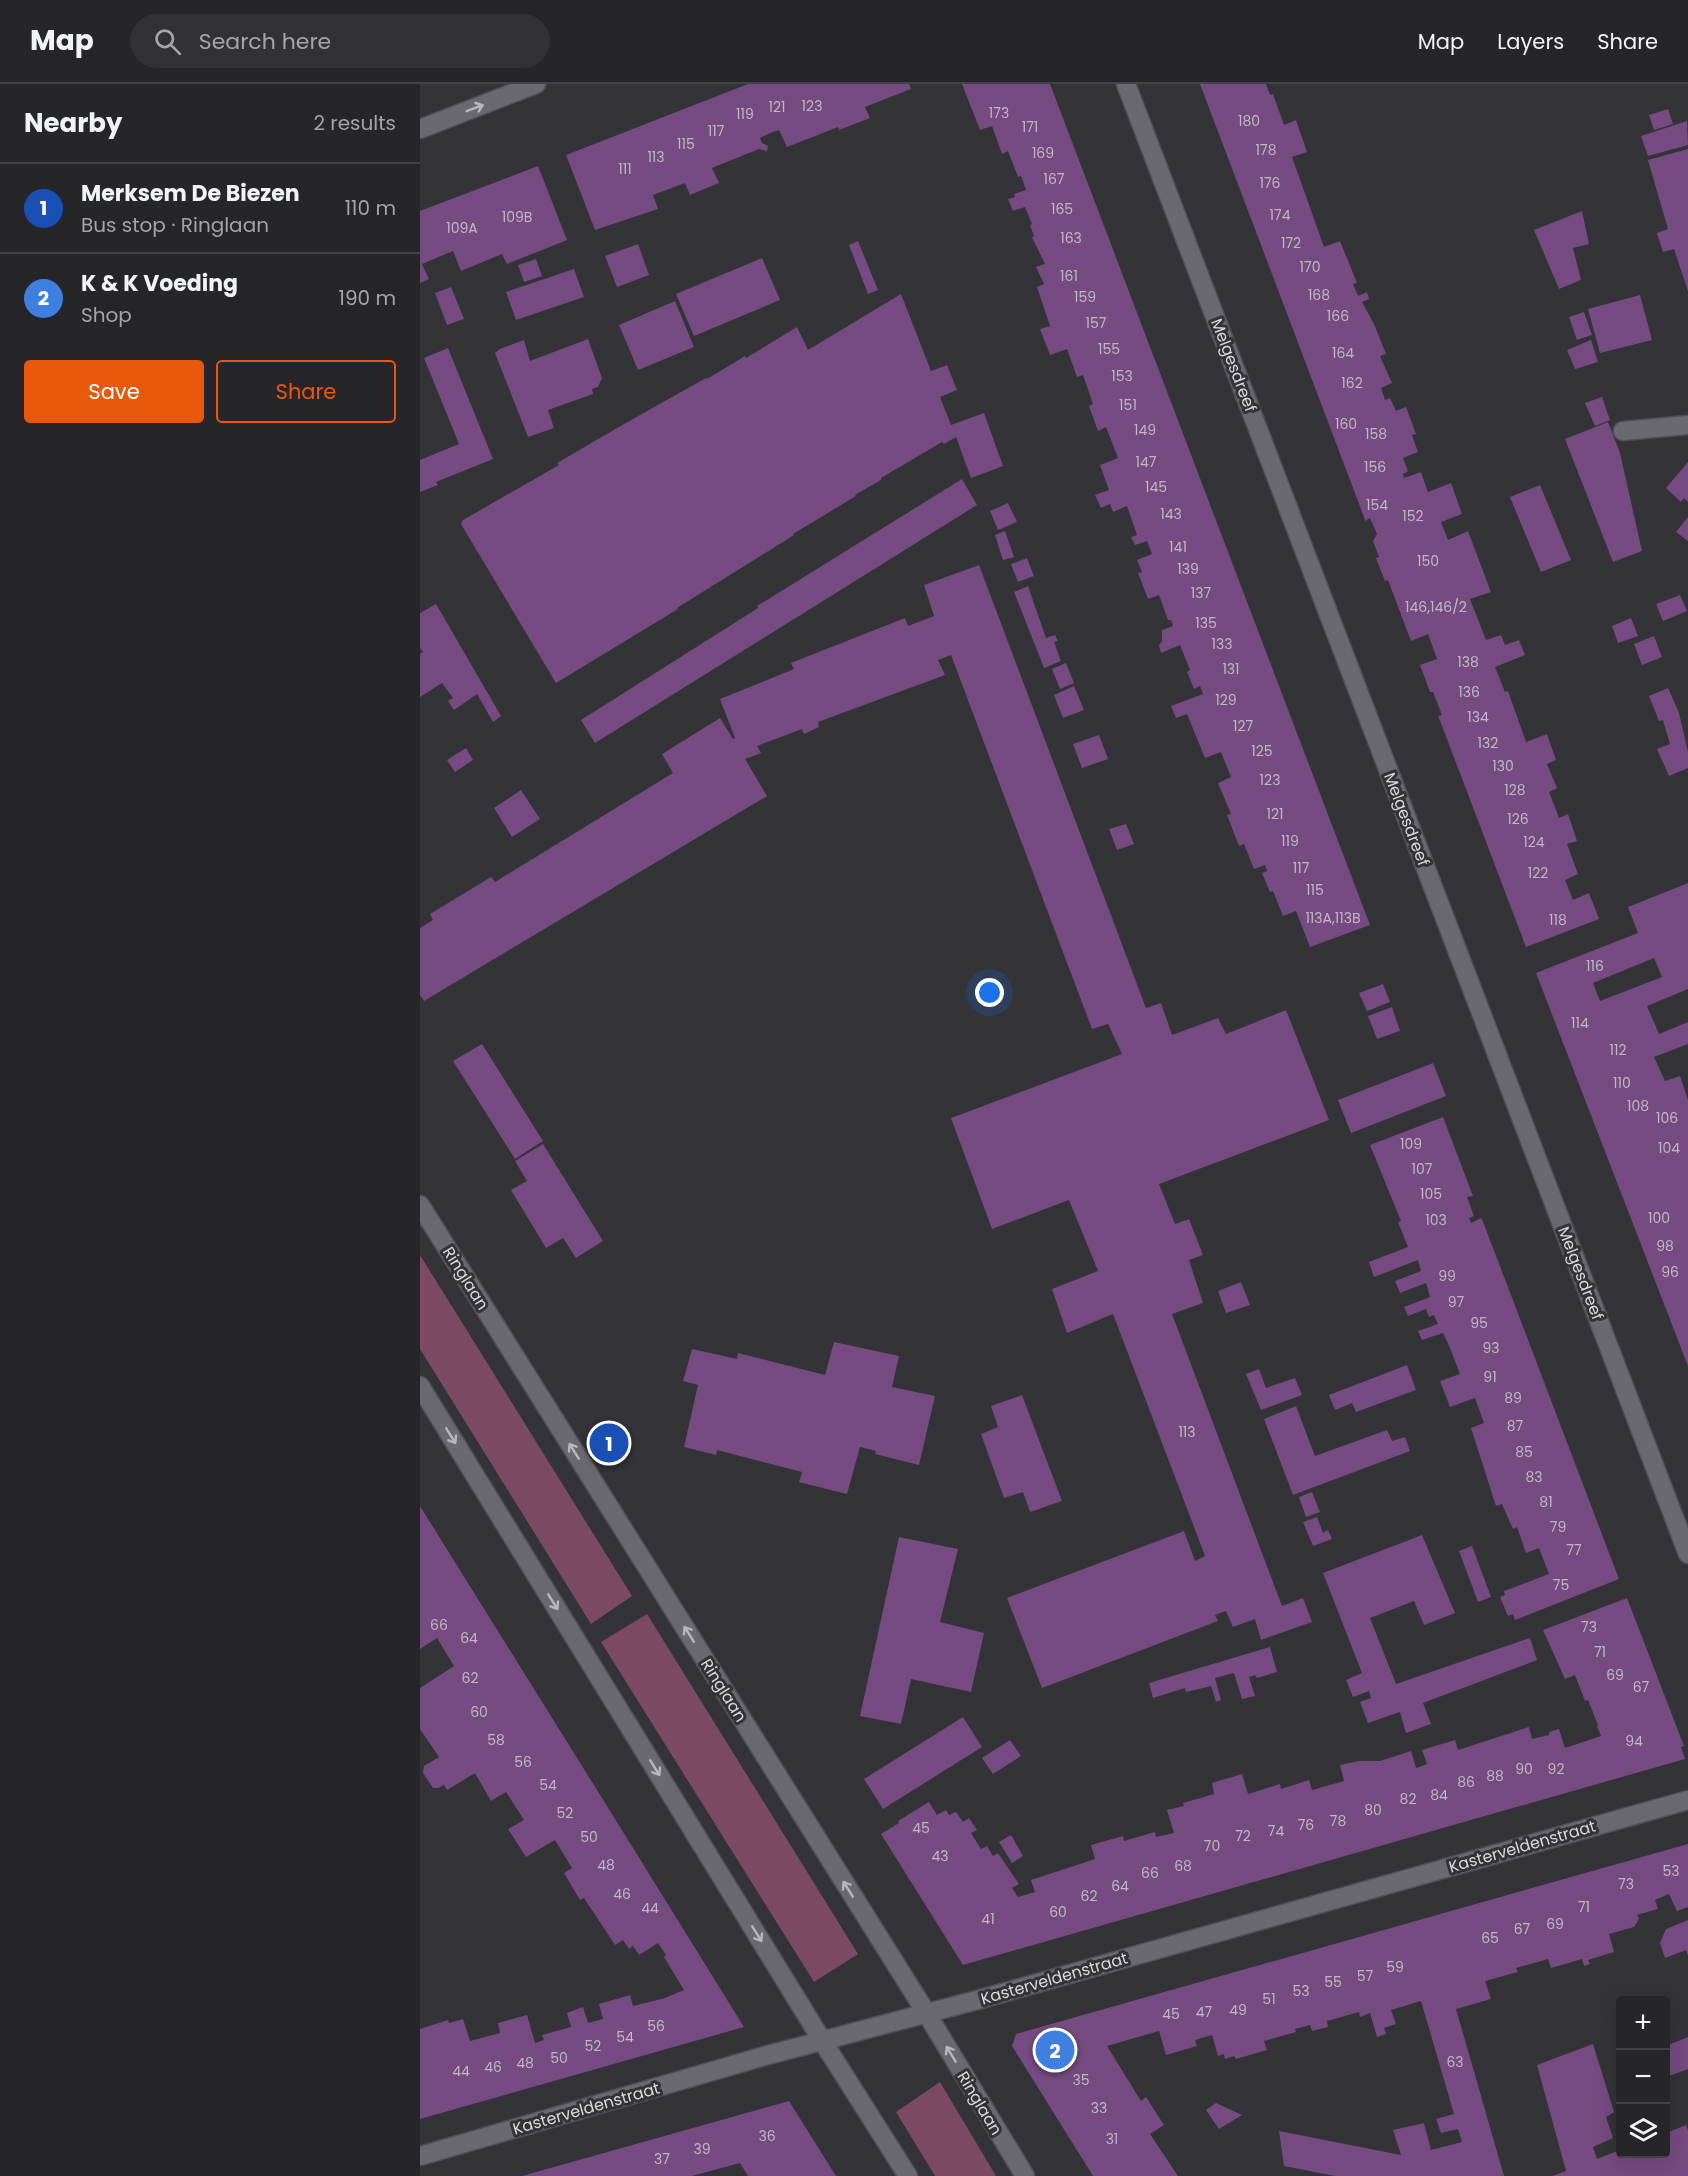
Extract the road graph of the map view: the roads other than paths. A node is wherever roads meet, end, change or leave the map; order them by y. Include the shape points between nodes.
1 (536, 84) edge
2 (1126, 84) edge
3 (420, 129) edge
4 (1688, 426) edge
5 (1623, 431) dead end
6 (420, 1205) edge
7 (420, 1386) edge
8 (1688, 1554) edge
9 (1688, 1800) edge
10 (927, 2014) junction
11 (823, 2042) junction
12 (420, 2156) edge
13 (908, 2176) edge
14 (1025, 2176) edge

3 -> 1 street
2 - 8 street, Melgesdreef
4 - 5 street
10 -> 6 street, Ringlaan
7 -> 11 street
9 - 10 street, Kasterveldenstraat
10 - 11 street, Kasterveldenstraat
14 -> 10 street, Ringlaan
11 - 12 street, Kasterveldenstraat
11 - 13 street

